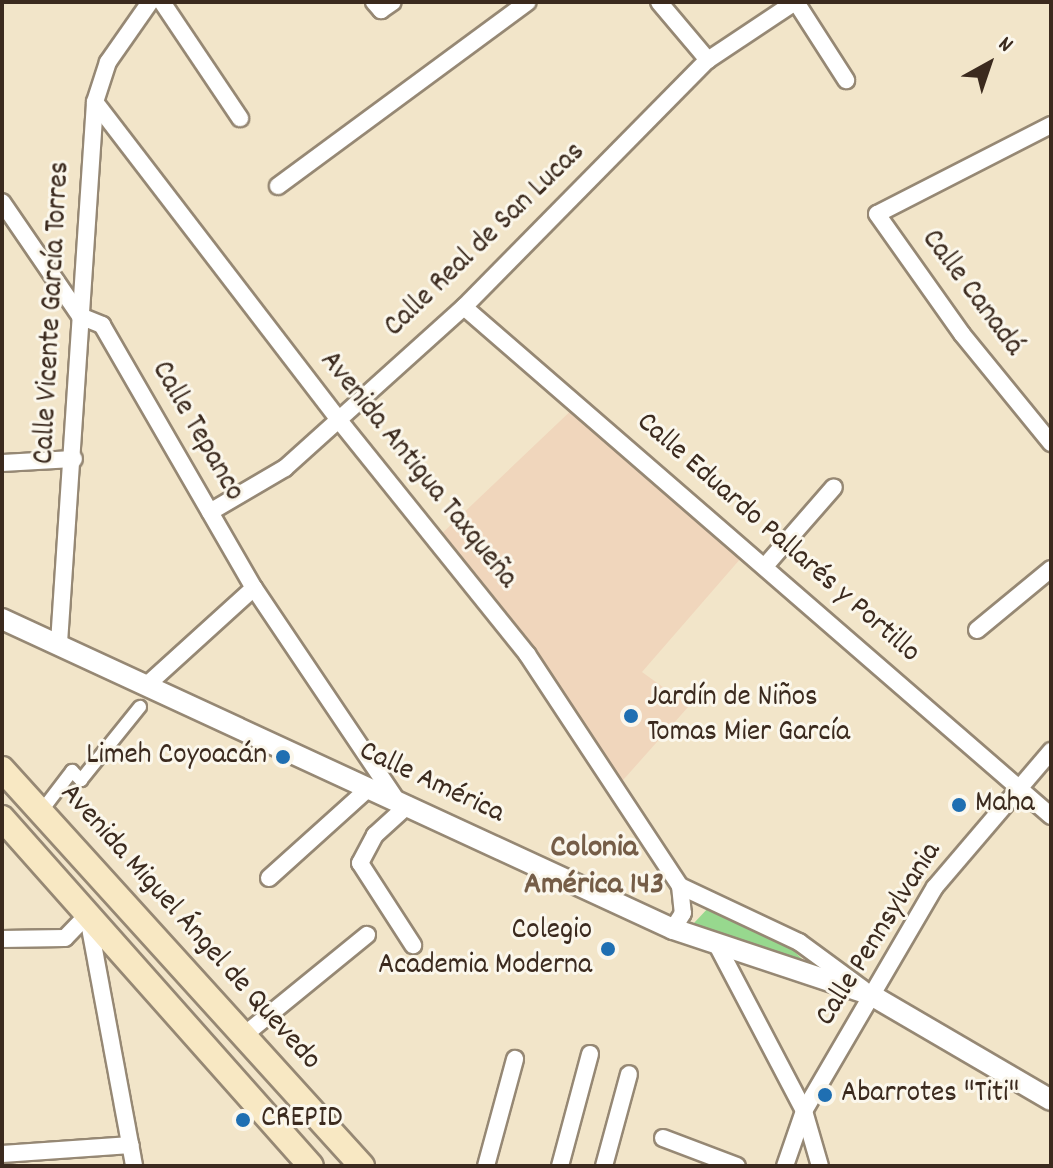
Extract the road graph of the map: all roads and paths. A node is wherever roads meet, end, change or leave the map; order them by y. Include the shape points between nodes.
1 (150, 2) edge
2 (162, 2) edge
3 (374, 2) edge
4 (393, 2) edge
5 (528, 2) edge
6 (659, 2) edge
7 (796, 2) edge
8 (708, 60) junction
9 (846, 80) dead end
10 (95, 102) junction
11 (240, 118) dead end
12 (1051, 125) edge
13 (278, 186) dead end
14 (4, 209) edge
15 (464, 307) junction
16 (80, 316) junction
17 (338, 419) junction
18 (1051, 443) edge
19 (74, 459) junction
20 (2, 463) edge
21 (834, 487) dead end
22 (210, 512) junction
23 (766, 565) junction
24 (1051, 569) edge
25 (254, 588) junction
26 (2, 619) edge
27 (977, 630) dead end
28 (59, 643) junction
29 (148, 684) junction
30 (140, 707) dead end
31 (1051, 751) edge
32 (2, 769) edge
33 (1018, 787) junction
34 (369, 788) junction
35 (402, 803) junction
36 (40, 813) junction
37 (1051, 816) edge
38 (2, 818) edge
39 (269, 878) dead end
40 (680, 886) junction
41 (87, 915) junction
42 (673, 929) junction
43 (367, 935) dead end
44 (2, 939) edge
45 (413, 945) dead end
46 (717, 945) junction
47 (871, 995) junction
48 (243, 1036) junction
49 (590, 1054) dead end
50 (515, 1059) dead end
51 (629, 1074) dead end
52 (1051, 1100) edge
53 (804, 1111) junction
54 (663, 1138) dead end
55 (131, 1145) junction
56 (2, 1154) edge
57 (134, 1166) edge
58 (311, 1166) edge
59 (362, 1166) edge
60 (486, 1166) edge
61 (560, 1166) edge
62 (604, 1166) edge
63 (737, 1166) edge
64 (785, 1166) edge
65 (820, 1166) edge

1 - 10 street, Calle Vicente García Torres via 108,62
2 - 11 street
3 - 4 street via 381,10
5 - 13 street
6 - 8 street
7 - 8 street, Calle Real de San Lucas
7 - 9 street
8 - 15 street, Calle Real de San Lucas
10 - 16 street, Calle Vicente García Torres
10 - 17 street, Avenida Antigua Taxqueña
12 - 18 street, Calle Canadá via 877,214 962,334
14 - 16 street, Calle Tepanco
15 - 17 street, Calle Real de San Lucas
15 - 23 street, Calle Eduardo Pallarés y Portillo
16 - 19 street, Calle Vicente García Torres
16 - 22 street, Calle Tepanco via 102,325
17 - 22 street, Calle Real de San Lucas via 285,468
17 - 40 street, Avenida Antigua Taxqueña via 527,654
19 - 20 street
19 - 28 street, Calle Vicente García Torres
21 - 23 street
22 - 25 street, Calle Tepanco
23 - 33 street, Calle Eduardo Pallarés y Portillo
24 - 27 street
25 - 29 street
25 - 35 street, Calle Tepanco
26 - 28 street, Calle América
28 - 29 street, Calle América
29 - 34 street, Calle América
30 - 36 street via 81,780 72,771
31 - 33 street, Calle Pennsylvania
32 - 36 main road, Avenida Miguel Ángel de Quevedo
33 - 37 street, Calle Eduardo Pallarés y Portillo
33 - 47 street, Calle Pennsylvania via 935,887
34 - 35 street, Calle América
34 - 39 street
35 - 42 street, Calle América
35 - 45 street via 360,863
36 - 48 main road, Avenida Miguel Ángel de Quevedo
38 - 41 main road
40 - 42 street via 683,913
40 - 47 street via 799,942
41 - 44 street via 65,938
41 - 55 street
41 - 58 main road
42 - 46 street, Calle América
43 - 48 street
46 - 47 street, Calle América
46 - 53 street
47 - 52 street, Calle América
47 - 53 street, Calle Pennsylvania
48 - 59 main road, Avenida Miguel Ángel de Quevedo
49 - 61 street
50 - 60 street
51 - 62 street
53 - 64 street, Calle Pennsylvania
53 - 65 street
54 - 63 street
55 - 56 street
55 - 57 street

